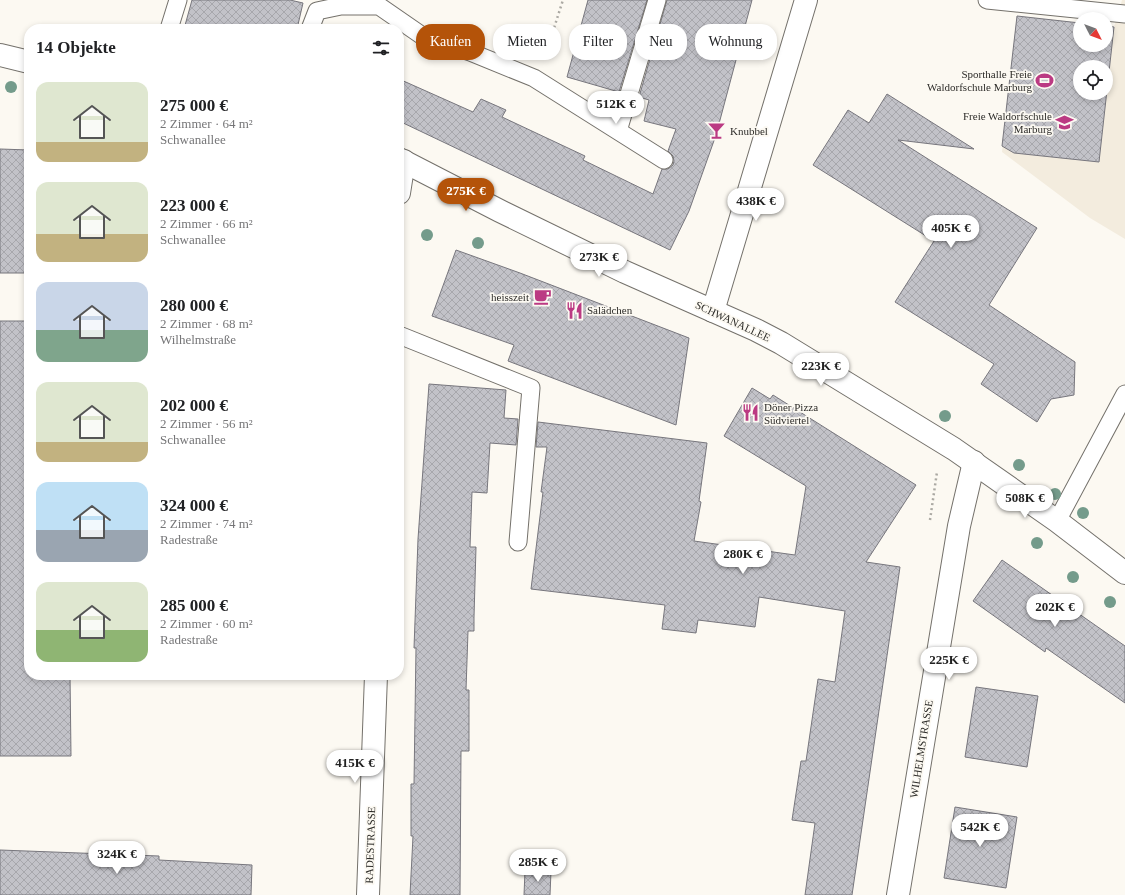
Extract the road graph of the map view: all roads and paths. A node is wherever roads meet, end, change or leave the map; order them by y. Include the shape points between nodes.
1 (178, 0) edge
2 (563, 0) edge
3 (657, 0) edge
4 (806, 0) edge
5 (988, 0) edge
6 (1125, 14) edge
7 (171, 24) edge
8 (312, 24) edge
9 (0, 55) edge
10 (24, 61) edge
11 (538, 81) junction
12 (618, 131) junction
13 (664, 160) dead end
14 (404, 161) edge
15 (713, 310) junction
16 (404, 337) edge
17 (1125, 394) edge
18 (974, 462) junction
19 (1057, 521) junction
20 (518, 542) dead end
21 (1125, 573) edge
22 (376, 680) edge
23 (368, 895) edge
24 (898, 895) edge

1 - 7 lane
2 - 11 path
3 - 12 lane
4 - 15 street
5 - 6 lane
8 - 11 lane via 317,11 341,6 379,6 421,35 470,52
9 - 10 street
11 - 12 lane
12 - 13 lane
14 - 15 street, SCHWANALLEE via 625,272
15 - 18 street, SCHWANALLEE via 781,343
16 - 20 lane via 531,388
17 - 19 lane
18 - 19 street, SCHWANALLEE
18 - 24 street, WILHELMSTRASSE via 958,526
19 - 21 street, SCHWANALLEE
22 - 23 street, RADESTRASSE

